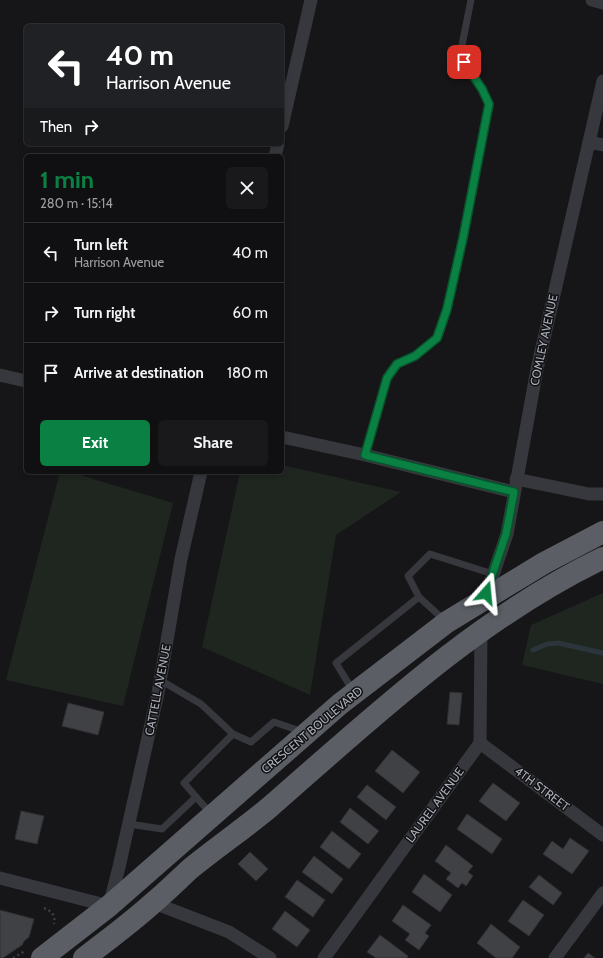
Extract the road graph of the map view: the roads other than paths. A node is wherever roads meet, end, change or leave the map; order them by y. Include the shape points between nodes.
1 (311, 0) edge
2 (471, 0) edge
3 (592, 0) edge
4 (603, 3) edge
5 (603, 81) edge
6 (284, 117) edge
7 (589, 142) junction
8 (603, 145) edge
9 (0, 375) edge
10 (24, 381) edge
11 (284, 437) edge
12 (365, 455) junction
13 (201, 474) edge
14 (515, 485) junction
15 (603, 494) edge
16 (603, 532) edge
17 (603, 558) edge
18 (493, 574) junction
19 (419, 597) junction
20 (485, 598) junction
21 (447, 622) junction
22 (481, 631) junction
23 (160, 680) junction
24 (354, 693) junction
25 (233, 734) junction
26 (306, 734) junction
27 (480, 743) junction
28 (196, 796) junction
29 (213, 816) junction
30 (129, 824) junction
31 (603, 835) edge
32 (0, 878) edge
33 (603, 892) edge
34 (154, 903) junction
35 (109, 906) junction
36 (42, 958) edge
37 (84, 958) edge
38 (270, 958) edge
39 (324, 958) edge
40 (555, 958) edge

1 - 6 street
2 - 12 lane via 462,45 464,62 489,104 447,309 437,338 415,356 397,364 387,378
3 - 4 street
5 - 7 street, COMLEY AVENUE
7 - 8 street
7 - 14 street, COMLEY AVENUE via 537,369
9 - 10 street
11 - 12 street
12 - 14 street
13 - 23 street, CATTELL AVENUE via 181,559
14 - 15 street
14 - 18 street, COMLEY AVENUE via 506,534
16 - 20 highway, CRESCENT BOULEVARD
17 - 22 highway via 517,606
18 - 19 lane via 430,554 408,576
18 - 20 street, COMLEY AVENUE
19 - 21 lane
19 - 24 lane via 336,663
20 - 21 highway, CRESCENT BOULEVARD
21 - 24 highway, CRESCENT BOULEVARD
22 - 27 street
22 - 34 highway via 374,716 268,808 190,869
23 - 25 lane via 201,704
23 - 30 street, CATTELL AVENUE
24 - 26 highway, CRESCENT BOULEVARD
25 - 26 lane via 251,742 274,722
25 - 28 lane via 184,783
26 - 29 highway, CRESCENT BOULEVARD
27 - 31 street, 4TH STREET
27 - 39 street, LAUREL AVENUE
28 - 29 lane
28 - 30 lane via 162,829
29 - 35 highway, CRESCENT BOULEVARD
30 - 35 street, CATTELL AVENUE
32 - 35 street
33 - 40 street
34 - 37 highway
34 - 38 street via 230,932
35 - 36 highway, CRESCENT BOULEVARD

